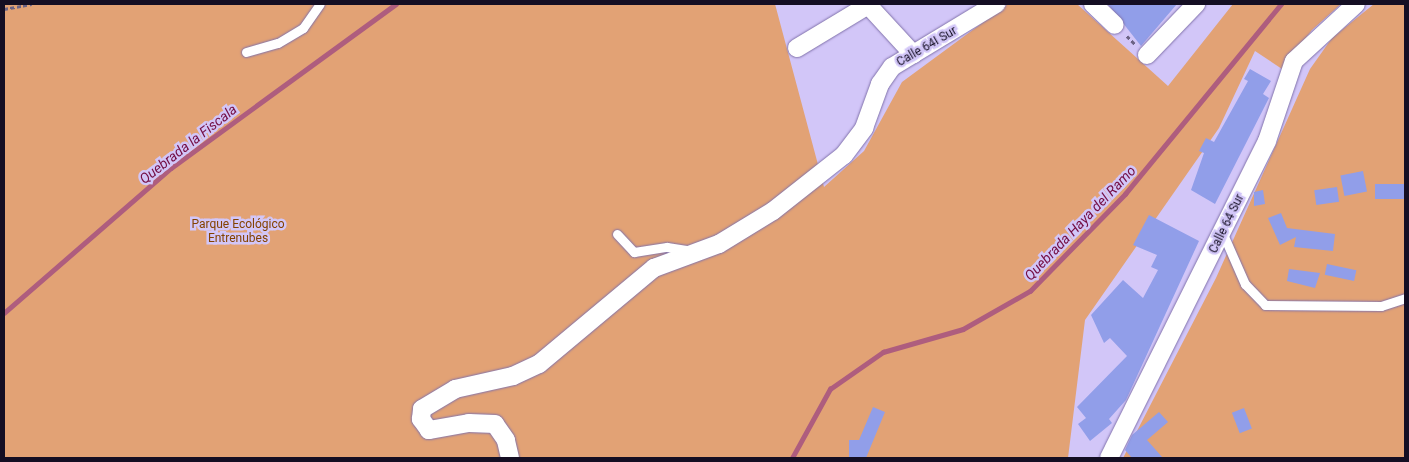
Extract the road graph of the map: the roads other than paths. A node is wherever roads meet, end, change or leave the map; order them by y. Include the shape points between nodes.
1 (320, 4) edge
2 (869, 4) edge
3 (996, 4) edge
4 (1093, 4) edge
5 (1196, 4) edge
6 (1356, 4) edge
7 (1115, 25) road end
8 (797, 48) dead end
9 (246, 52) dead end
10 (912, 54) junction
11 (1147, 55) road end
12 (617, 234) dead end
13 (1223, 234) junction
14 (695, 252) junction
15 (1405, 298) edge
16 (510, 458) edge
17 (1109, 458) edge

1 - 9 lane via 303,28 278,43
2 - 8 street
2 - 10 street
3 - 10 street, Calle 64I Sur
4 - 7 street
5 - 11 street
6 - 13 street, Calle 64 Sur via 1294,62 1267,141
10 - 14 street, Calle 64I Sur via 892,67 880,84 864,128 844,155 822,174 719,244
12 - 14 lane via 634,252 667,247
13 - 15 lane via 1245,284 1265,305 1381,306
13 - 17 street, Calle 64 Sur
14 - 16 street, Calle 64I Sur via 654,268 539,364 513,376 455,389 422,409 421,419 429,430 469,423 495,424 506,440

